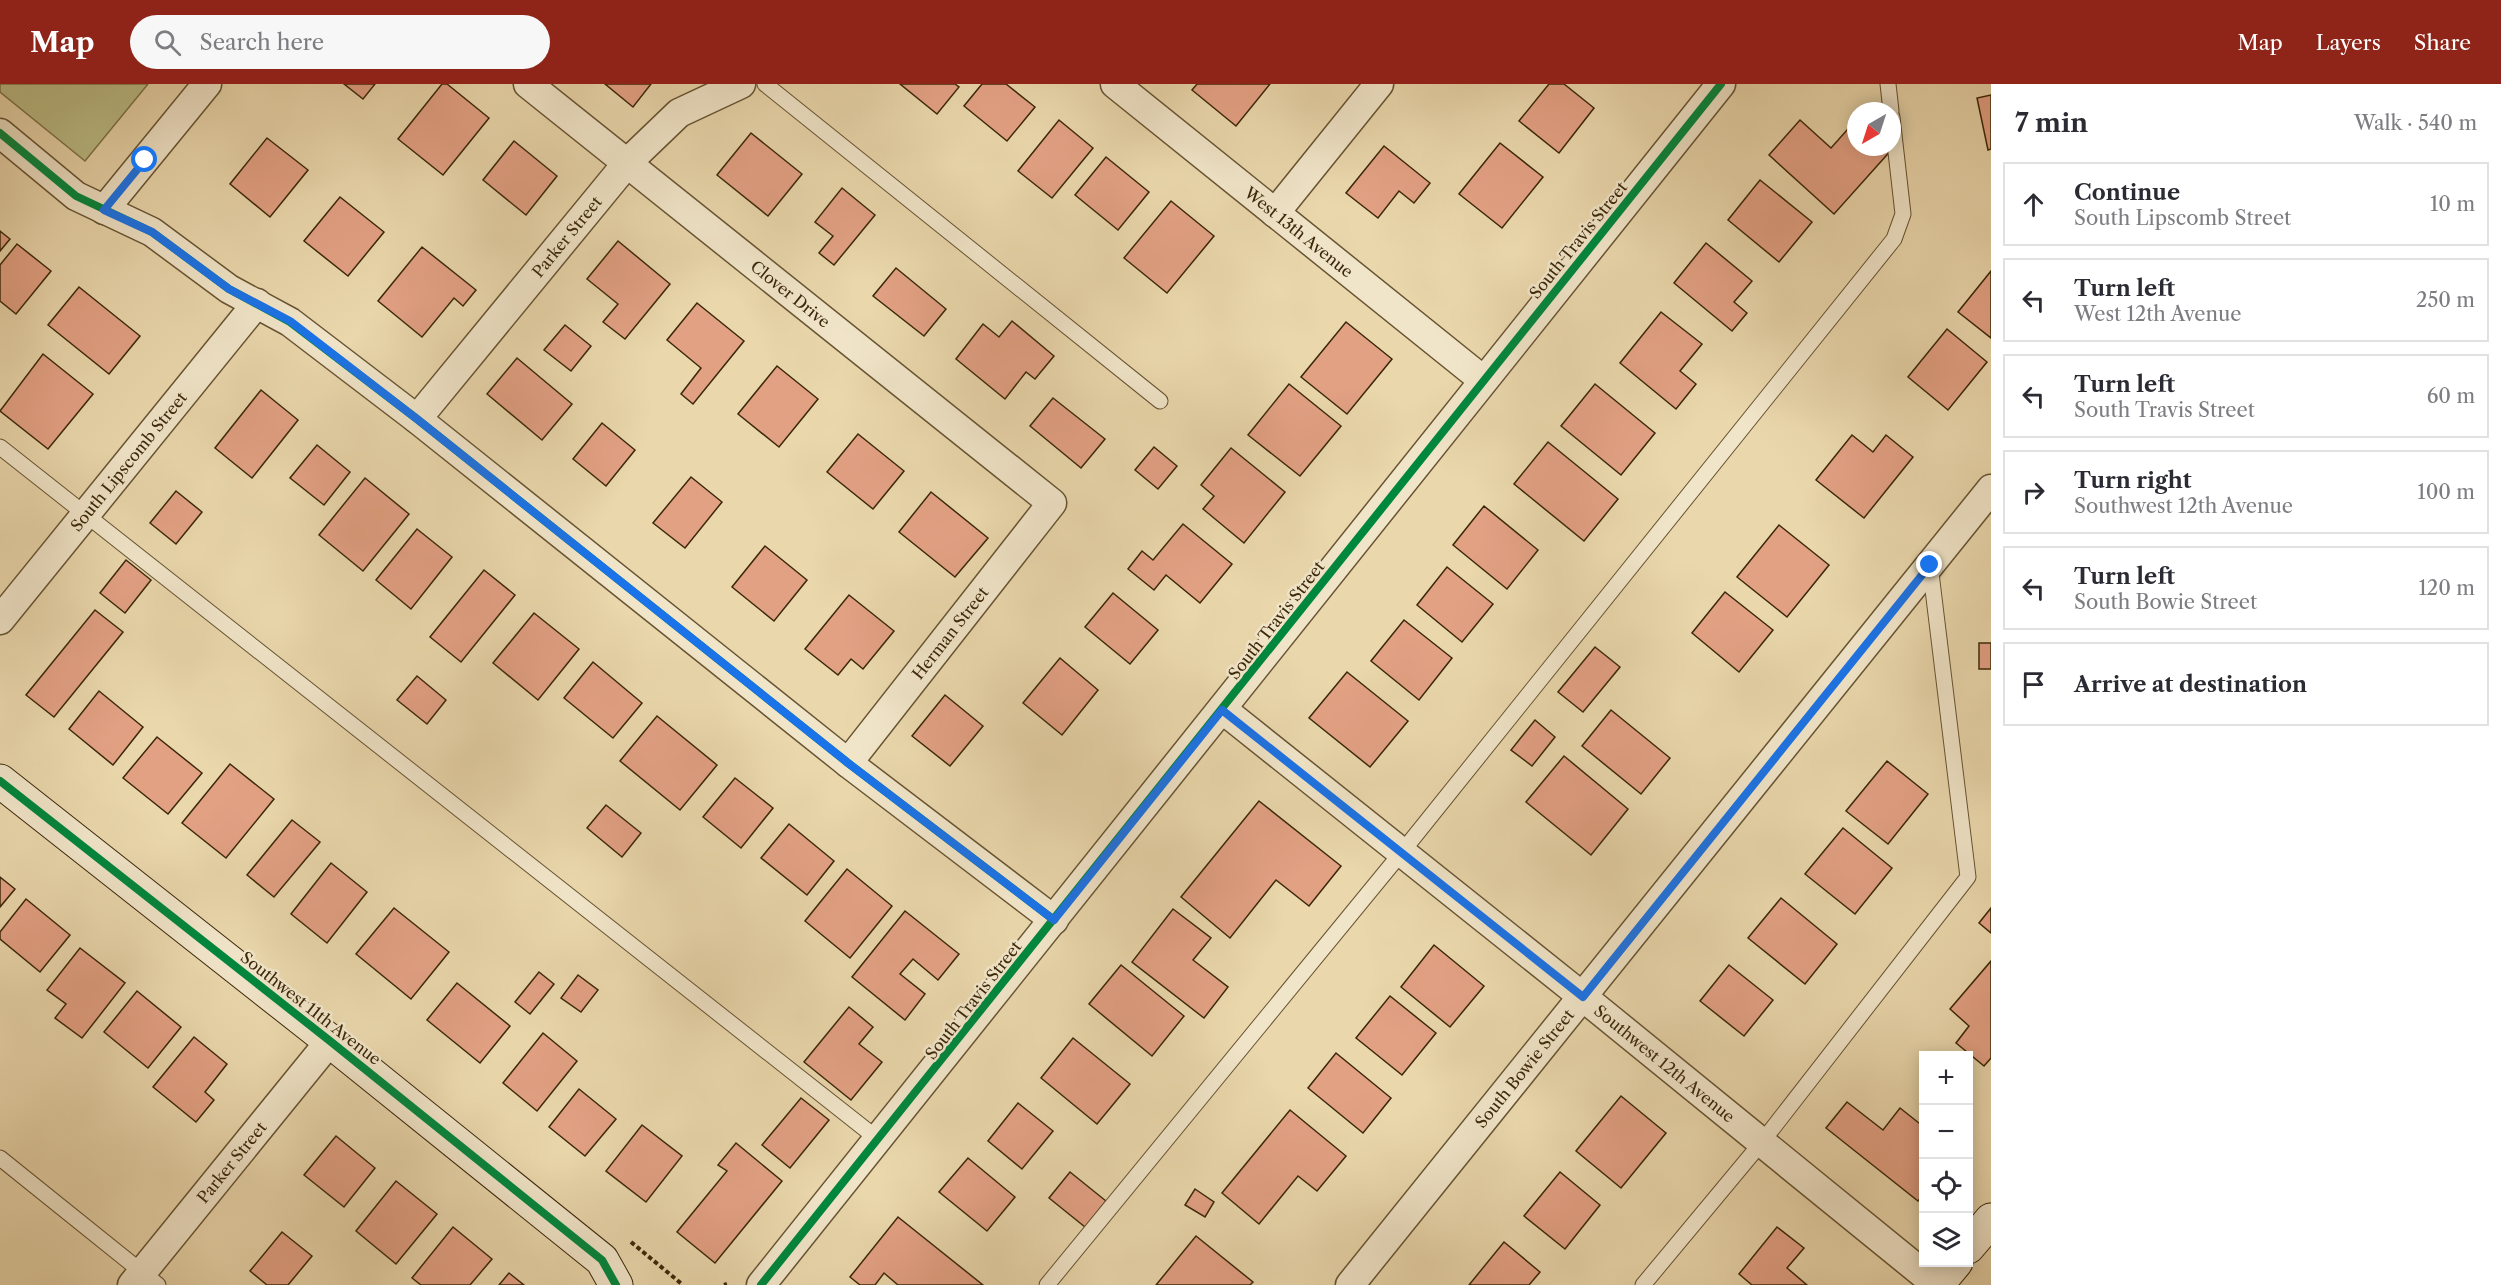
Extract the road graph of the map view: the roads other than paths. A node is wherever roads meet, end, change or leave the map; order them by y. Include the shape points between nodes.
1 (207, 84) edge
2 (528, 84) edge
3 (741, 84) edge
4 (765, 84) edge
5 (1115, 84) edge
6 (1379, 84) edge
7 (1721, 84) edge
8 (1888, 84) edge
9 (1890, 102) edge
10 (0, 133) edge
11 (1896, 156) edge
12 (628, 162) junction
13 (104, 210) junction
14 (1275, 213) junction
15 (256, 303) junction
16 (1483, 380) junction
17 (1160, 401) dead end
18 (417, 419) junction
19 (0, 447) edge
20 (1991, 489) edge
21 (1053, 503) joint
22 (85, 516) junction
23 (1930, 565) junction
24 (0, 620) edge
25 (1222, 710) junction
26 (848, 763) junction
27 (0, 781) edge
28 (1402, 852) junction
29 (1054, 920) junction
30 (1583, 997) junction
31 (330, 1041) junction
32 (879, 1140) junction
33 (1762, 1142) junction
34 (0, 1158) edge
35 (1991, 1220) edge
36 (1973, 1241) edge
37 (1953, 1267) edge
38 (609, 1272) edge
39 (144, 1281) edge
40 (632, 1285) edge
41 (761, 1285) edge
42 (1047, 1285) edge
43 (1350, 1285) edge
44 (1643, 1285) edge
45 (1937, 1285) edge

1 - 13 street
2 - 12 street, Clover Drive
3 - 12 street, Parker Street via 679,112
4 - 17 lane
5 - 14 street, West 13th Avenue
6 - 14 street
7 - 16 street, South Travis Street
8 - 9 lane
10 - 13 street via 76,196
11 - 28 lane via 1903,214 1894,239
12 - 18 street, Parker Street
12 - 21 street, Clover Drive
13 - 15 street via 152,232 206,273
14 - 16 street, West 13th Avenue
15 - 18 street via 290,321
15 - 22 street, South Lipscomb Street
16 - 25 street, South Travis Street
18 - 26 street
19 - 22 lane
20 - 23 street, South Bowie Street
21 - 26 street, Herman Street
22 - 24 street, South Lipscomb Street
22 - 32 lane
23 - 30 street, South Bowie Street
23 - 33 lane via 1968,877
25 - 28 street, Southwest 12th Avenue
25 - 29 street, South Travis Street
26 - 29 street
27 - 31 street, Southwest 11th Avenue
28 - 30 street, Southwest 12th Avenue
28 - 42 lane
29 - 32 street, South Travis Street
30 - 33 street, Southwest 12th Avenue
30 - 43 street, South Bowie Street
31 - 38 street, Southwest 11th Avenue
31 - 39 street, Parker Street
32 - 41 street, South Travis Street
33 - 44 lane
33 - 45 street, Southwest 12th Avenue
34 - 39 lane
35 - 36 street
37 - 45 street
38 - 40 street, Southwest 11th Avenue

